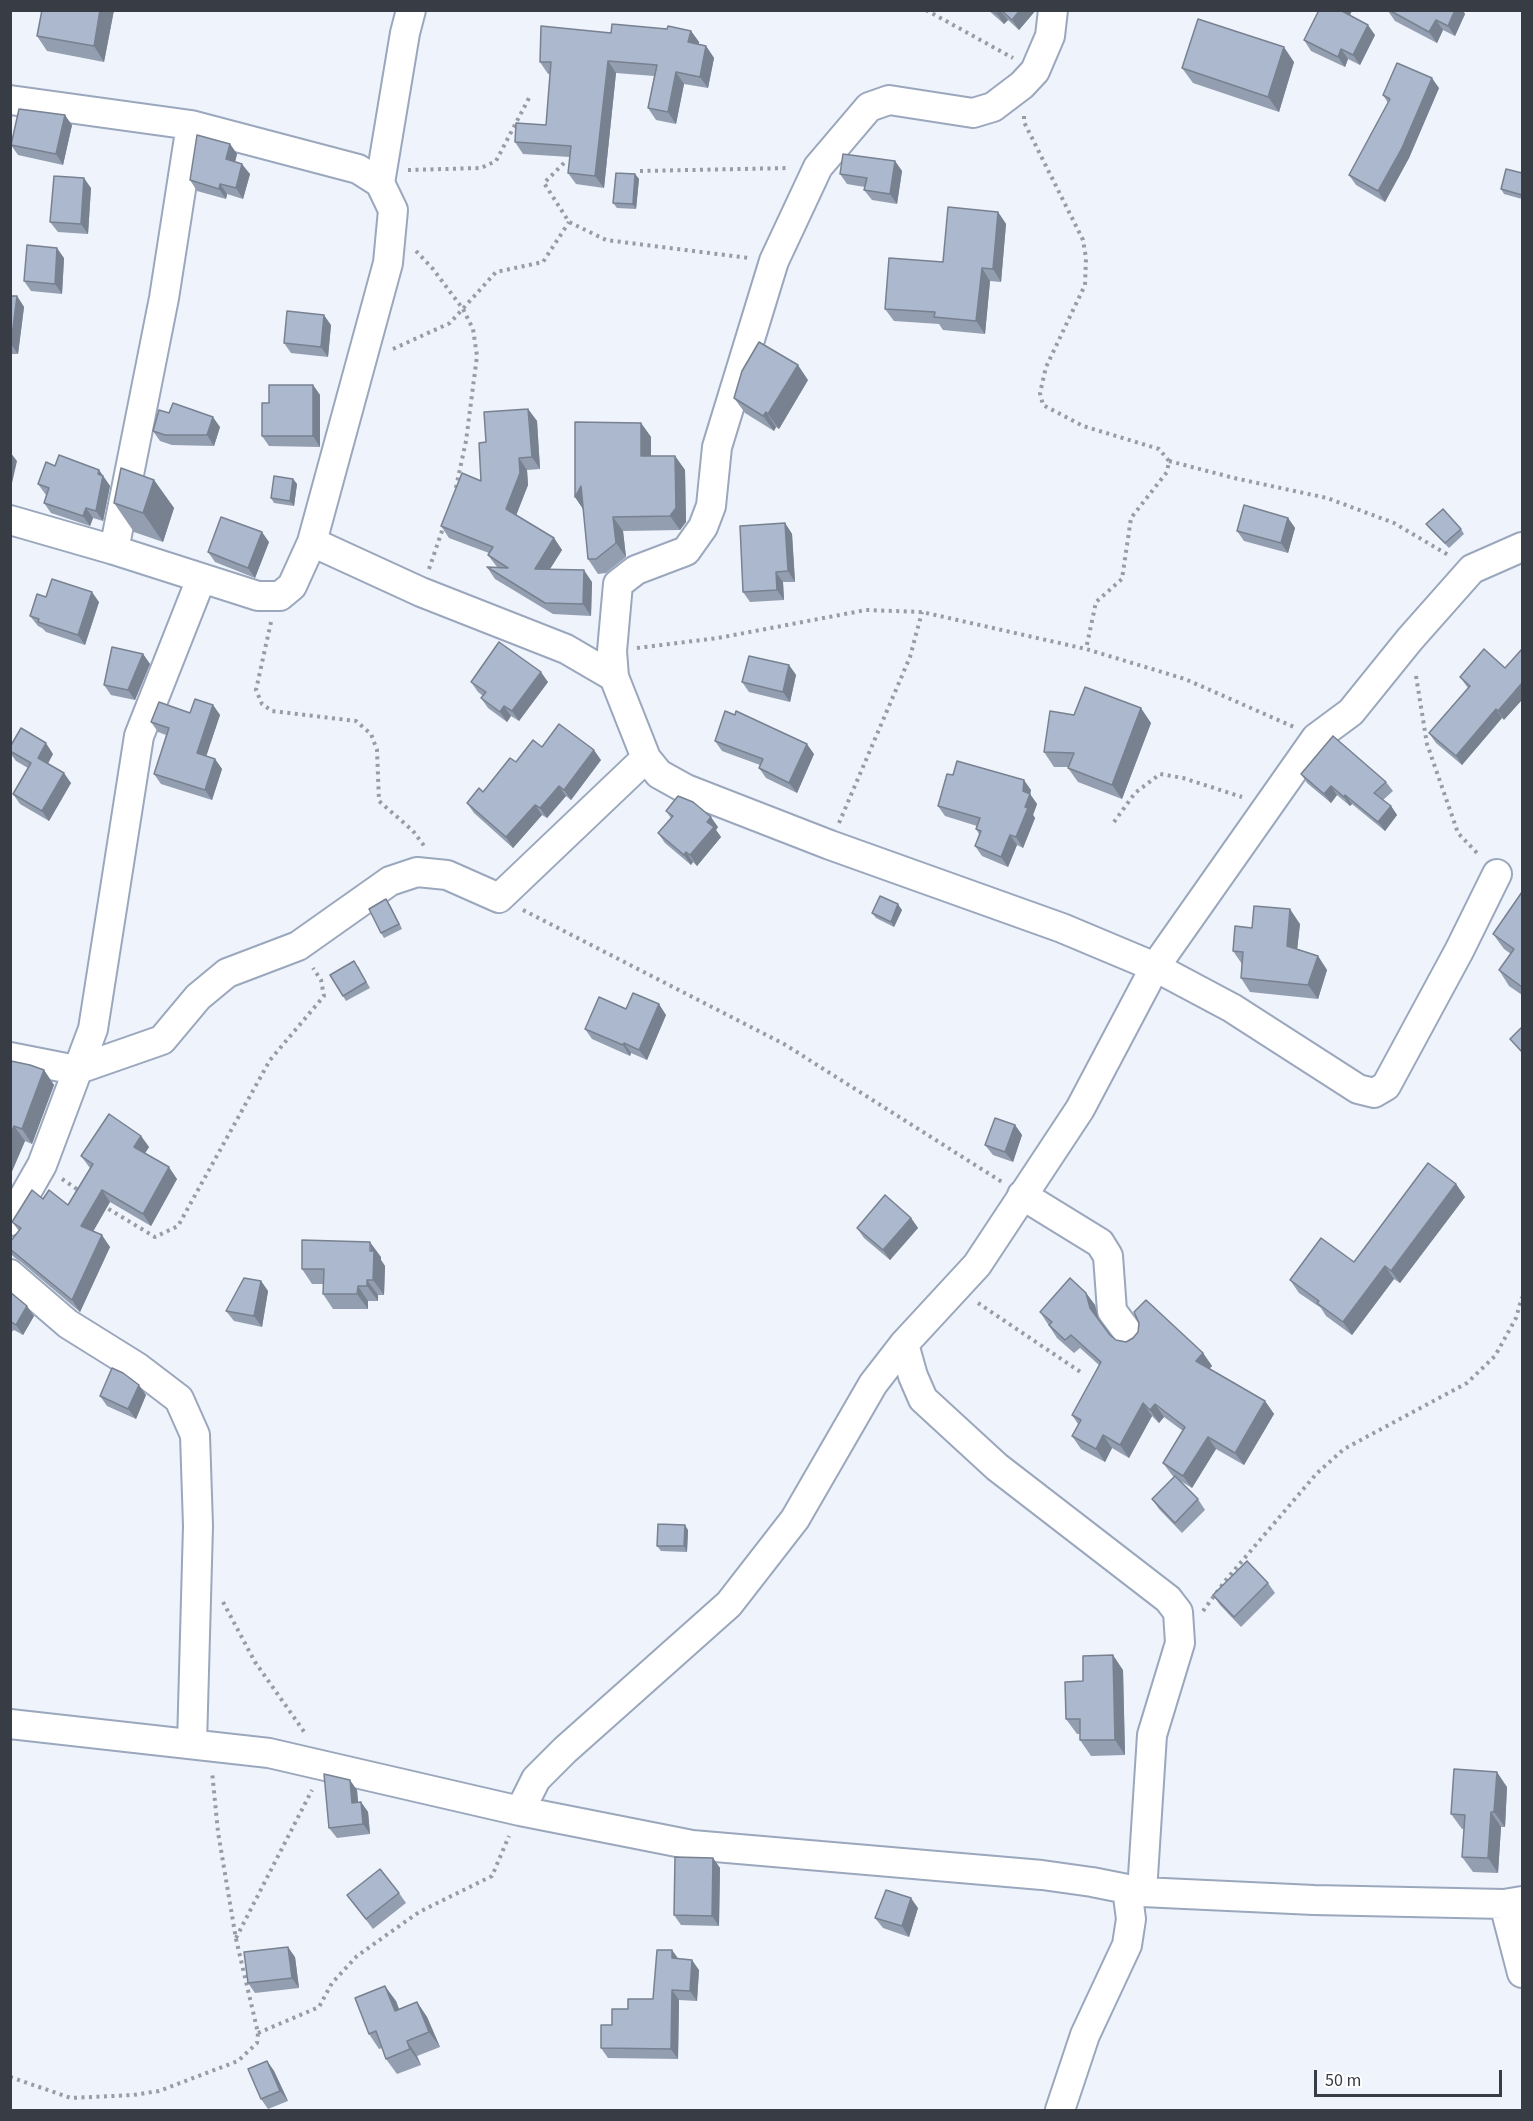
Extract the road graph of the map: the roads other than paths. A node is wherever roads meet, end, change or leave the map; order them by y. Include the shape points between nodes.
1 (411, 10) edge
2 (1053, 10) edge
3 (11, 103) edge
4 (191, 125) junction
5 (382, 176) junction
6 (10, 520) edge
7 (312, 542) junction
8 (1522, 548) edge
9 (114, 550) junction
10 (201, 579) junction
11 (613, 664) junction
12 (645, 759) junction
13 (1497, 874) road end
14 (1155, 966) junction
15 (10, 1058) edge
16 (76, 1070) junction
17 (1022, 1195) junction
18 (10, 1221) edge
19 (10, 1274) edge
20 (1132, 1338) edge
21 (904, 1344) junction
22 (10, 1724) edge
23 (200, 1745) junction
24 (520, 1811) junction
25 (1134, 1890) junction
26 (1513, 1902) edge
27 (1522, 1973) edge
28 (1060, 2110) edge

1 - 5 street
2 - 11 street via 1050,36 1028,78 993,107 973,113 889,100 869,107 818,167 774,261 717,447 711,506 703,527 686,551 636,570 618,584
3 - 4 street
4 - 5 street
4 - 9 street via 164,298
5 - 7 street via 393,210 388,263
6 - 9 street
7 - 10 street via 292,586 280,596 258,596
7 - 11 street via 421,592
8 - 14 street via 1472,569 1351,712 1316,738
9 - 10 street
10 - 16 street via 140,736 93,1029
11 - 12 street
12 - 14 street via 660,774 686,789
12 - 16 street via 499,898 447,875 417,872 390,880 298,946 227,974 198,996 162,1040
13 - 14 street via 1386,1086 1374,1093 1358,1089 1232,1008
14 - 17 street via 1080,1109
15 - 16 street
16 - 18 street via 42,1165
17 - 20 street via 1100,1243 1108,1256 1112,1311
17 - 21 street via 977,1264
19 - 23 street via 68,1324 137,1367 178,1399 195,1435
21 - 24 street via 873,1384 795,1519 729,1604 551,1765 537,1779
21 - 25 street via 923,1400 997,1467 1168,1599 1178,1612 1180,1643 1152,1735
22 - 23 street
23 - 24 street via 269,1753
24 - 25 street via 692,1845 1042,1875
25 - 26 street via 1314,1900
25 - 28 street via 1127,1945 1084,2035
26 - 27 street

